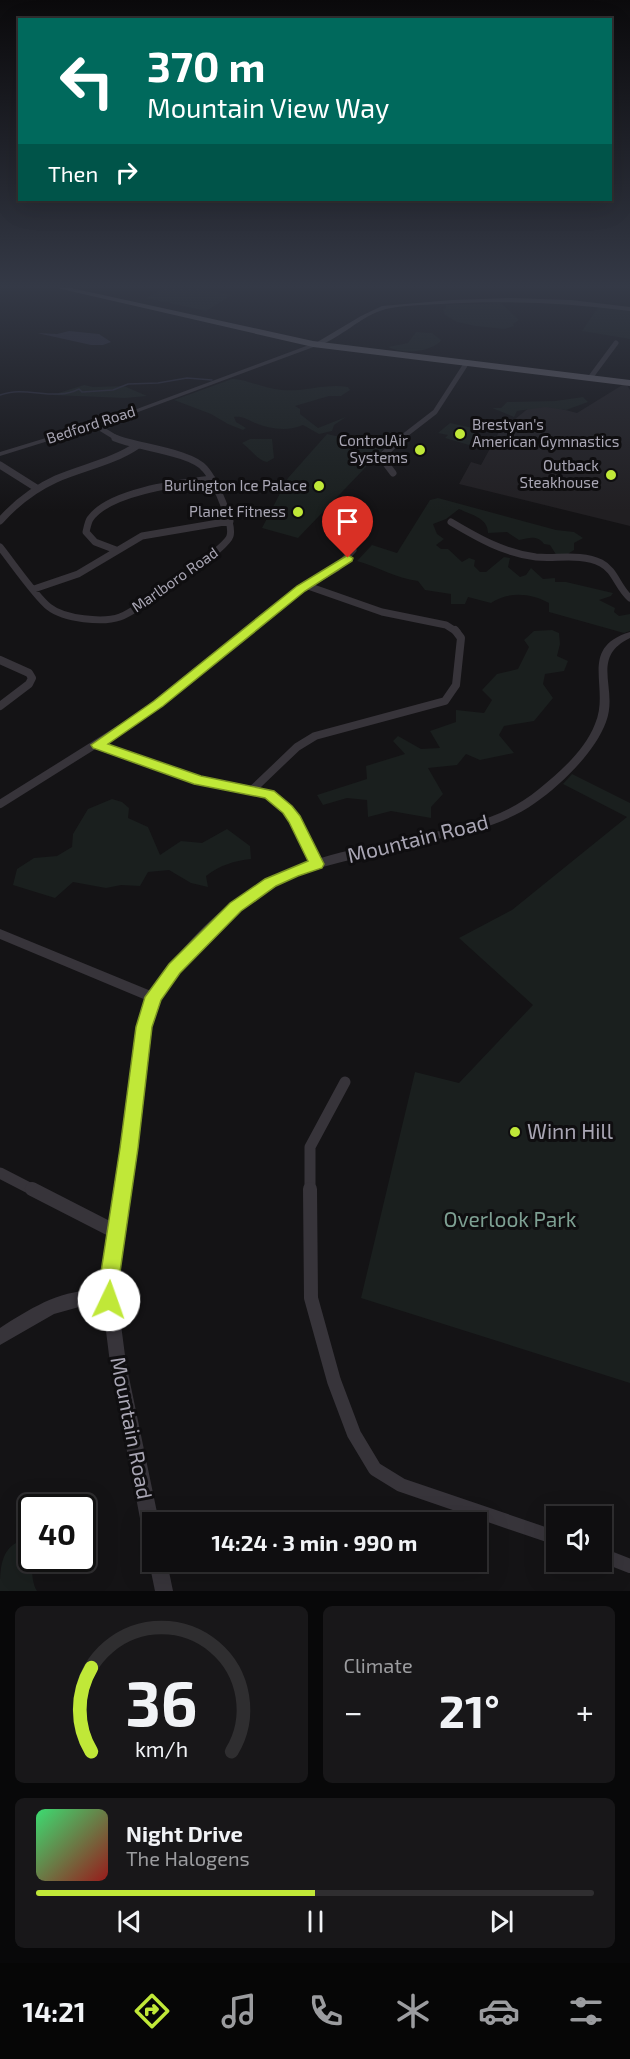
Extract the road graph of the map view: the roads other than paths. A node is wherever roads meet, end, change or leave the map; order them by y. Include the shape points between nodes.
1 (266, 362) edge
2 (453, 362) edge
3 (602, 362) edge
4 (466, 364) junction
5 (590, 378) junction
6 (630, 383) edge
7 (95, 424) junction
8 (138, 446) junction
9 (0, 454) edge
10 (0, 465) edge
11 (393, 473) dead end
12 (212, 479) junction
13 (38, 489) junction
14 (0, 521) edge
15 (230, 521) junction
16 (451, 522) dead end
17 (0, 547) edge
18 (116, 550) junction
19 (353, 550) dead end
20 (305, 585) junction
21 (34, 589) junction
22 (630, 598) edge
23 (630, 635) edge
24 (0, 660) edge
25 (0, 706) edge
26 (97, 745) junction
27 (252, 790) junction
28 (0, 804) edge
29 (317, 864) junction
30 (0, 934) edge
31 (153, 997) junction
32 (345, 1082) dead end
33 (0, 1173) edge
34 (116, 1232) junction
35 (109, 1300) junction
36 (0, 1337) edge
37 (148, 1512) edge
38 (546, 1535) edge
39 (612, 1560) edge
40 (630, 1566) edge
41 (160, 1572) edge
42 (164, 1591) edge

1 - 7 street, Bedford Road
2 - 4 highway
3 - 5 street
4 - 5 highway
4 - 11 street via 435,412 381,457
5 - 6 highway
7 - 8 street via 114,438
7 - 9 street, Bedford Road
8 - 12 street via 198,462
8 - 13 street
10 - 13 street
12 - 15 street
12 - 18 street via 138,493 105,507 87,522 86,532 95,542
13 - 14 street
15 - 18 street via 153,533
15 - 21 street, Marlboro Road via 231,535 220,549 120,617 97,621 69,615 50,608
16 - 22 street via 489,546 511,553 599,562 614,572 621,591
17 - 21 street, Marlboro Road
18 - 21 street via 78,574
19 - 20 street via 340,565
20 - 26 street via 159,704
20 - 27 street via 382,612 453,628 461,638 456,685 445,701 435,705 315,736 297,747
23 - 29 street, Mountain Road via 616,641 604,654 601,669 606,701 601,724 570,766 534,798 482,825
24 - 25 street via 29,672 32,678
26 - 27 street via 199,780
26 - 28 street
27 - 29 street via 269,795 288,810
29 - 31 street, Mountain Road via 270,882 235,907 174,968
30 - 31 street
31 - 34 street, Mountain Road via 144,1027
32 - 38 street via 310,1147 311,1298 334,1381 354,1434 375,1469 388,1478
33 - 34 street
34 - 35 street, Mountain Road
35 - 36 street via 65,1300 43,1309
35 - 37 street, Mountain Road
39 - 40 street
41 - 42 street

